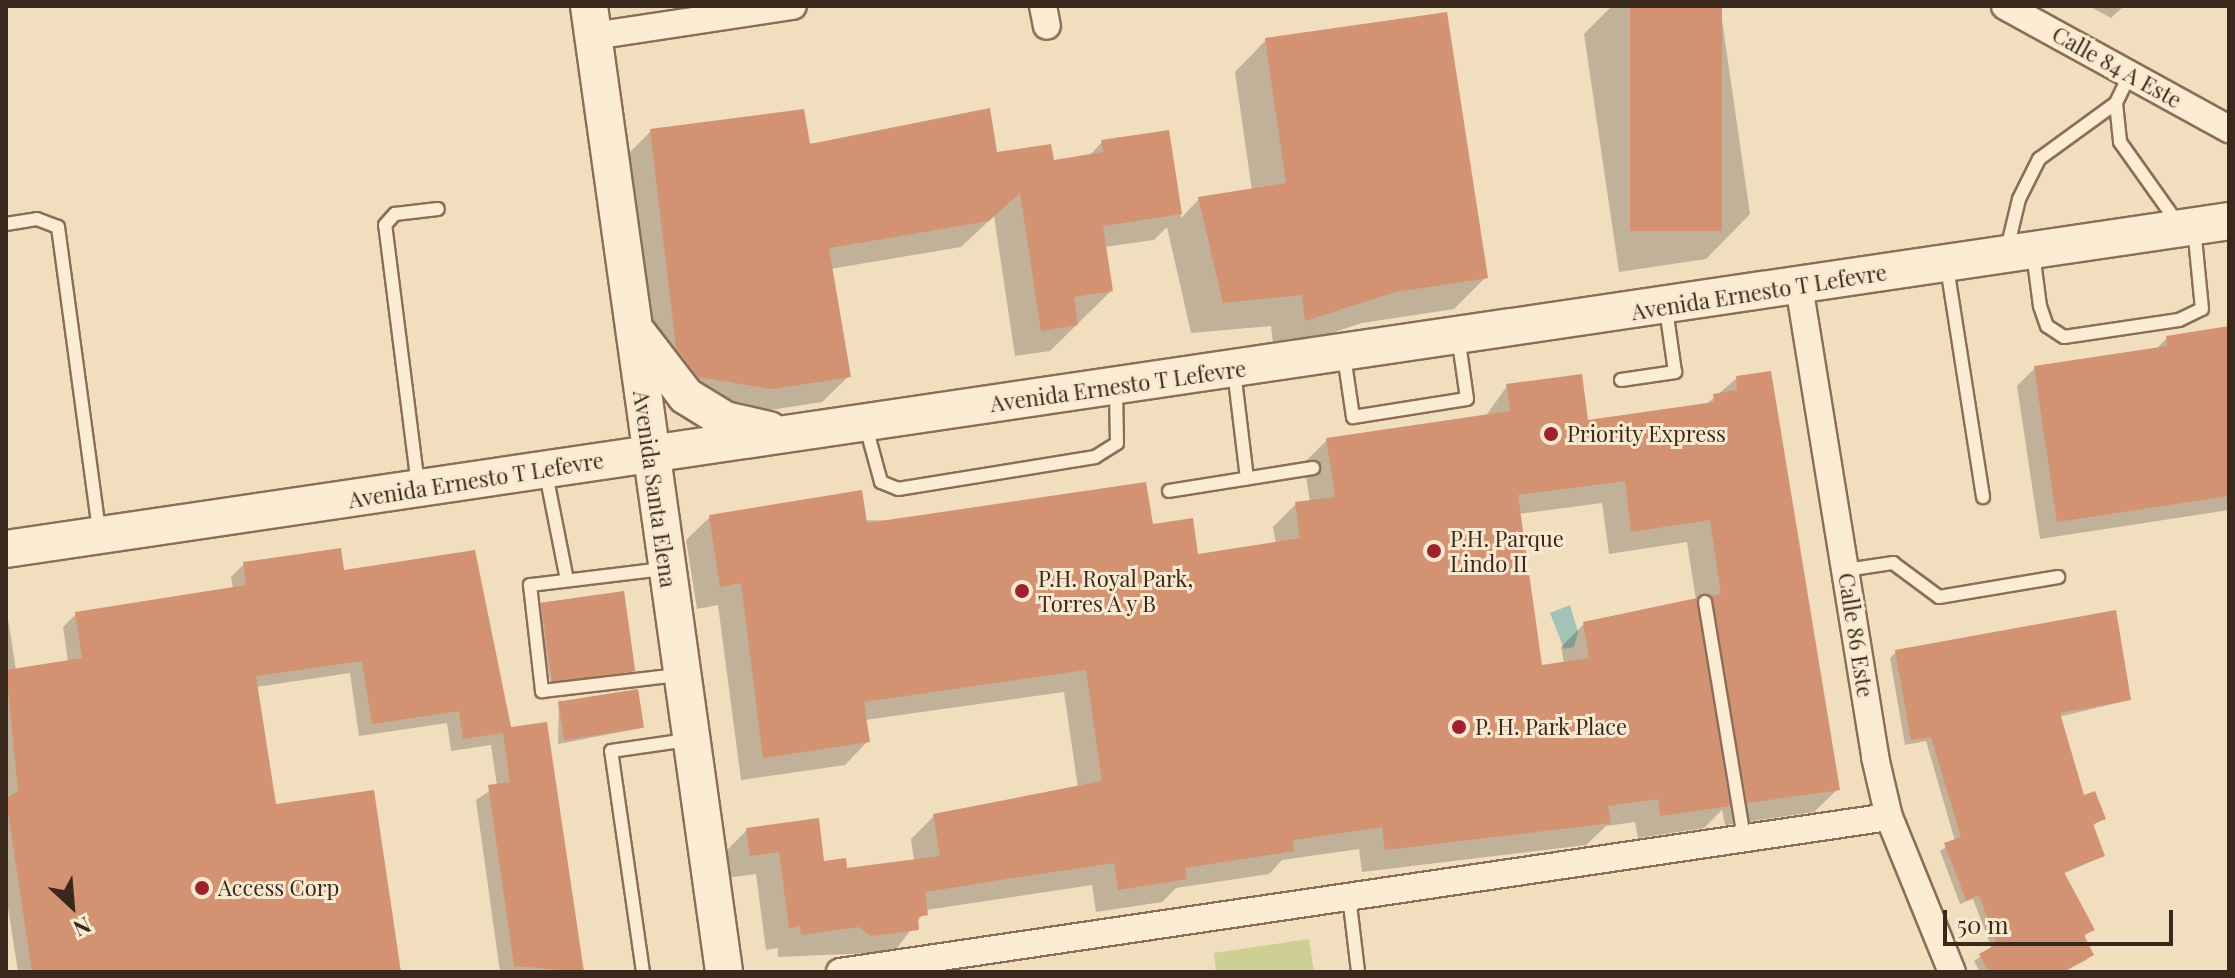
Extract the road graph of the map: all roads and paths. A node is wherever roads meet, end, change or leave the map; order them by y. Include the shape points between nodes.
1 (793, 6) edge
2 (2005, 6) edge
3 (592, 21) edge
4 (2130, 74) junction
5 (2116, 103) junction
6 (2229, 129) edge
7 (438, 209) dead end
8 (6, 224) edge
9 (2201, 225) edge
10 (2020, 252) junction
11 (1946, 263) junction
12 (1799, 286) junction
13 (1666, 306) junction
14 (631, 315) junction
15 (1458, 336) junction
16 (1343, 352) junction
17 (1234, 368) junction
18 (1621, 380) dead end
19 (1116, 386) junction
20 (866, 423) junction
21 (794, 435) junction
22 (651, 454) junction
23 (1313, 468) dead end
24 (546, 469) junction
25 (1247, 478) junction
26 (418, 489) junction
27 (1169, 491) dead end
28 (1983, 497) dead end
29 (99, 536) junction
30 (6, 549) edge
31 (666, 568) junction
32 (1846, 570) junction
33 (2058, 577) dead end
34 (567, 580) junction
35 (1705, 602) dead end
36 (681, 674) junction
37 (691, 740) junction
38 (1889, 817) junction
39 (1744, 838) junction
40 (1349, 896) junction
41 (643, 972) edge
42 (724, 972) edge
43 (840, 972) edge
44 (1358, 972) edge
45 (1952, 972) edge

1 - 3 street
2 - 4 street, Calle 84 A Este
3 - 14 main road, Avenida Santa Elena
4 - 5 lane
4 - 6 street, Calle 84 A Este
5 - 9 lane via 2120,142
5 - 10 lane via 2039,159 2019,199
7 - 26 lane via 395,214 385,225
8 - 29 lane via 37,219 58,227
9 - 10 main road, Avenida Ernesto T Lefevre
9 - 10 lane via 2202,309 2179,320 2064,337 2047,326
10 - 11 main road, Avenida Ernesto T Lefevre
11 - 12 main road, Avenida Ernesto T Lefevre
11 - 28 lane
12 - 13 main road, Avenida Ernesto T Lefevre
12 - 32 street, Calle 86 Este
13 - 15 main road, Avenida Ernesto T Lefevre
13 - 18 lane via 1675,372
14 - 21 main road via 647,350 686,396 725,420
14 - 22 main road, Avenida Santa Elena
15 - 16 main road, Avenida Ernesto T Lefevre
15 - 16 lane via 1467,399 1353,417
16 - 17 main road, Avenida Ernesto T Lefevre
17 - 19 main road, Avenida Ernesto T Lefevre
17 - 25 lane
19 - 20 main road, Avenida Ernesto T Lefevre
19 - 20 lane via 1117,443 1095,457 898,489 881,482
20 - 21 main road, Avenida Ernesto T Lefevre
21 - 22 main road, Avenida Ernesto T Lefevre
22 - 24 main road, Avenida Ernesto T Lefevre
22 - 31 main road, Avenida Santa Elena
23 - 25 lane
24 - 26 main road, Avenida Ernesto T Lefevre
24 - 34 lane
25 - 27 lane
26 - 29 main road, Avenida Ernesto T Lefevre
29 - 30 main road, Avenida Ernesto T Lefevre
31 - 34 lane
31 - 36 main road, Avenida Santa Elena
32 - 33 lane via 1893,563 1939,597
32 - 38 street, Calle 86 Este
34 - 36 lane via 530,585 542,691
35 - 39 lane
36 - 37 main road, Avenida Santa Elena
37 - 41 lane via 611,751
37 - 42 main road, Avenida Santa Elena
38 - 39 street
38 - 45 street, Calle 86 Este
39 - 40 street
40 - 43 street
40 - 44 lane

